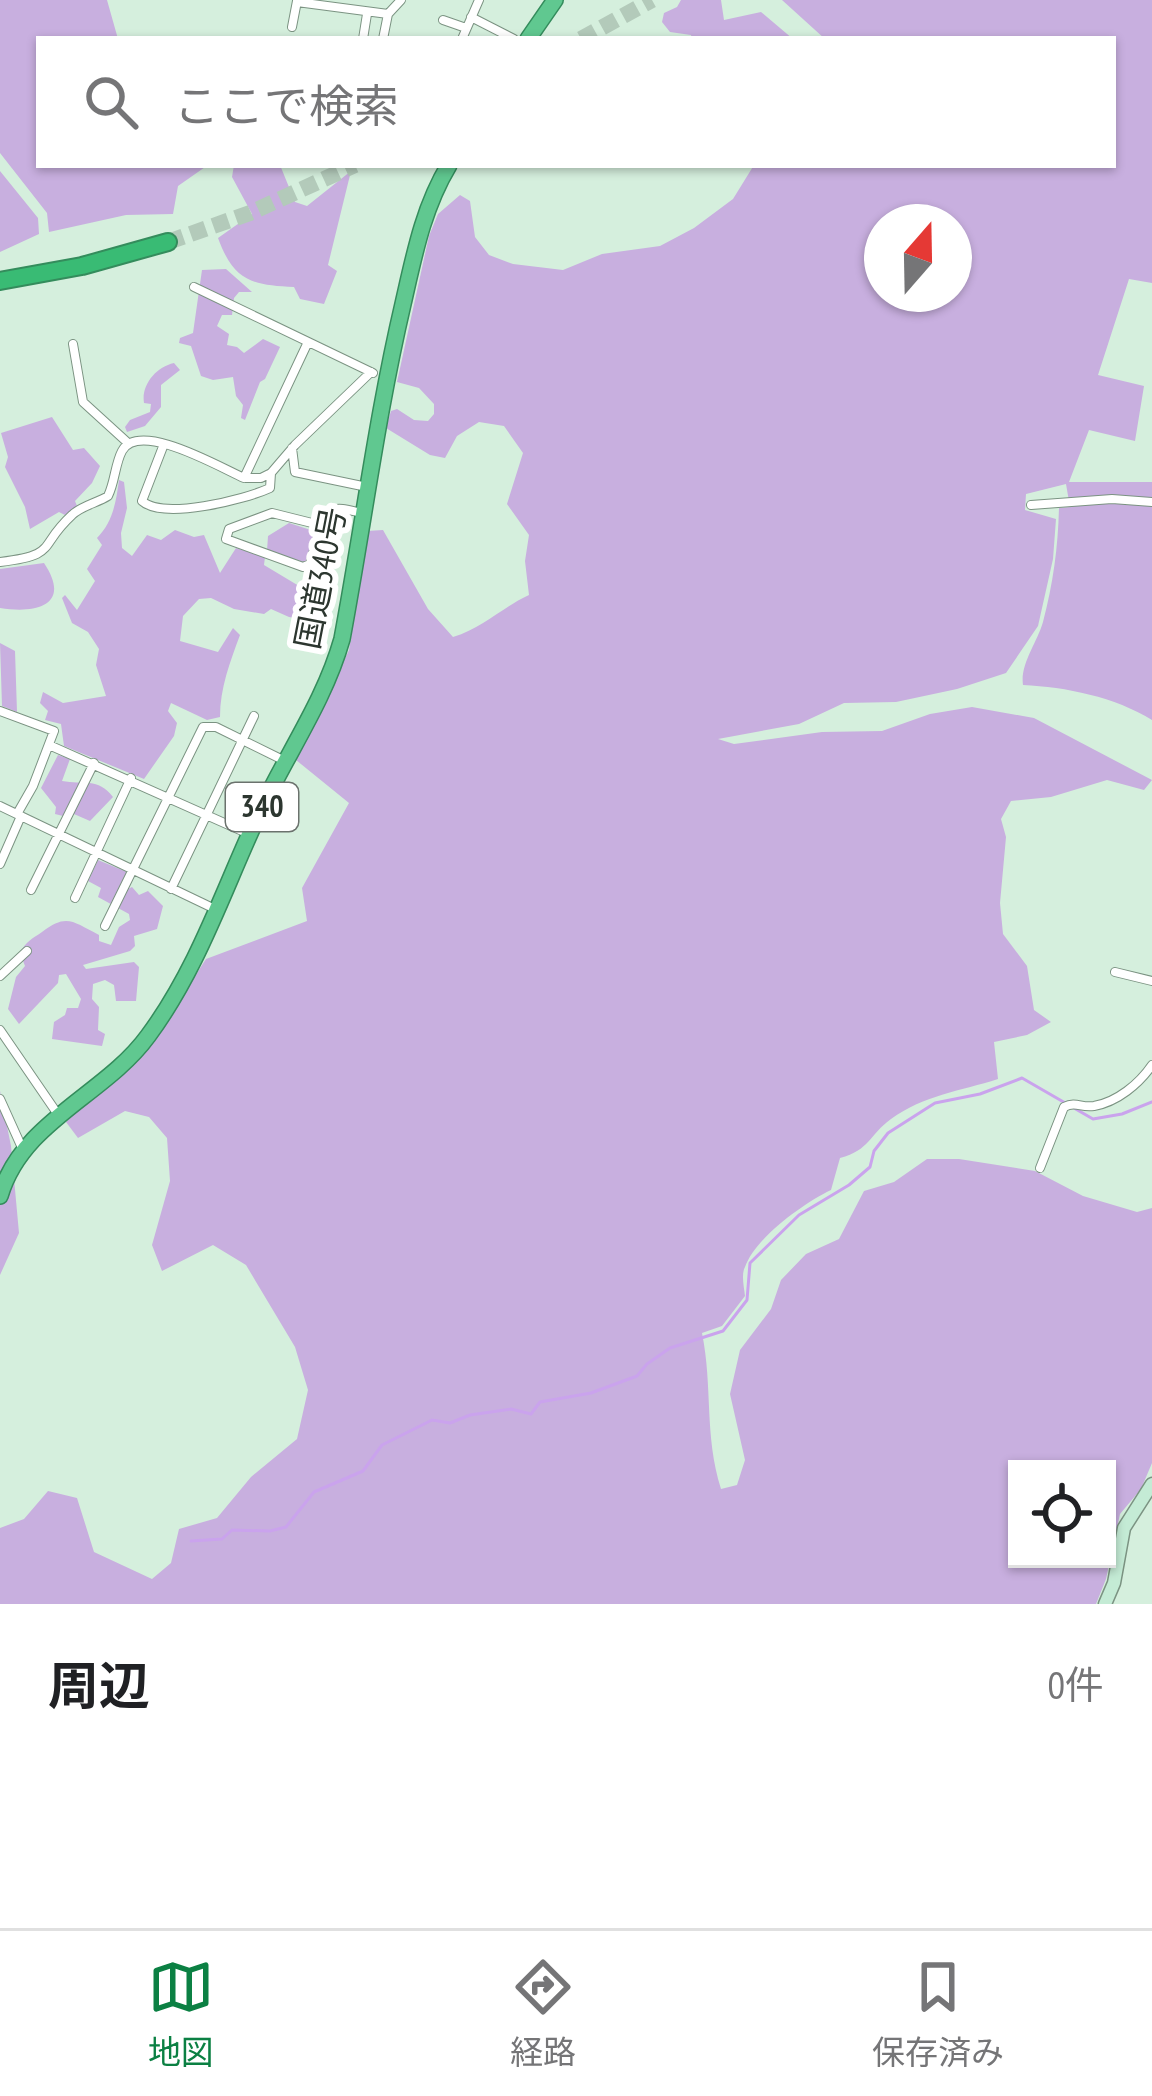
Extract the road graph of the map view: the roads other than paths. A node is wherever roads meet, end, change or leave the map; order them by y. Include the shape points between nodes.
1 (401, 0) edge
2 (479, 0) edge
3 (555, 0) edge
4 (297, 1) edge
5 (367, 14) junction
6 (388, 14) junction
7 (471, 17) junction
8 (442, 20) dead end
9 (292, 27) dead end
10 (466, 28) junction
11 (363, 36) edge
12 (384, 36) edge
13 (462, 36) edge
14 (508, 36) edge
15 (530, 36) edge
16 (448, 168) edge
17 (168, 242) tunnel mouth
18 (0, 281) edge
19 (194, 287) dead end
20 (308, 342) junction
21 (73, 344) dead end
22 (379, 374) junction
23 (128, 443) junction
24 (164, 444) junction
25 (292, 448) junction
26 (271, 473) junction
27 (244, 478) junction
28 (368, 487) junction
29 (1152, 502) edge
30 (1031, 505) dead end
31 (364, 513) junction
32 (325, 514) junction
33 (0, 562) edge
34 (0, 711) edge
35 (254, 716) dead end
36 (243, 741) junction
37 (50, 745) junction
38 (286, 761) junction
39 (94, 763) junction
40 (130, 778) junction
41 (170, 796) junction
42 (0, 806) edge
43 (19, 815) junction
44 (207, 815) junction
45 (58, 834) junction
46 (250, 834) junction
47 (96, 852) junction
48 (0, 864) edge
49 (134, 870) junction
50 (171, 889) junction
51 (31, 890) dead end
52 (75, 898) dead end
53 (218, 910) junction
54 (105, 926) dead end
55 (27, 951) dead end
56 (1115, 972) dead end
57 (0, 976) edge
58 (1152, 981) edge
59 (0, 1030) edge
60 (1152, 1065) edge
61 (0, 1099) edge
62 (59, 1116) junction
63 (23, 1150) junction
64 (1040, 1168) dead end
65 (0, 1196) edge
66 (1152, 1484) edge
67 (1105, 1604) edge

1 - 6 street
2 - 7 street
3 - 15 highway
4 - 5 street
4 - 9 street
5 - 6 street
5 - 11 street
6 - 12 street
7 - 10 street
7 - 14 street
8 - 10 street
10 - 13 street
16 - 22 highway, 国道340号 / 340 via 420,231
17 - 18 highway
19 - 20 street
20 - 22 street
20 - 27 street
21 - 23 street via 83,402
22 - 25 street
22 - 28 highway, 国道340号 / 340
23 - 24 street
23 - 33 street via 108,496 70,516 42,552
24 - 26 street via 142,501 152,508 248,497 270,488
24 - 27 street
25 - 26 street
25 - 28 street via 295,472
26 - 27 street
28 - 31 highway, 国道340号 / 340
29 - 30 street
31 - 32 street
31 - 38 highway, 国道340号 / 340 via 332,672
32 - 32 street via 316,524 264,514 229,529 226,539 303,567 315,556
34 - 37 street via 49,727
35 - 36 street
36 - 38 street
36 - 41 street via 203,727
36 - 44 street
37 - 39 street
37 - 43 street
38 - 46 highway, 国道340号 / 340
39 - 40 street
39 - 45 street
40 - 41 street
40 - 47 street
41 - 44 street
41 - 49 street
42 - 43 street
43 - 45 street
43 - 48 street
44 - 46 street
44 - 50 street
45 - 47 street
45 - 51 street
46 - 53 highway, 国道340号 / 340
47 - 49 street
47 - 52 street
49 - 50 street
49 - 54 street
50 - 53 street
53 - 62 highway, 国道340号 / 340 via 147,1039
55 - 57 street
56 - 58 street
59 - 62 street
60 - 64 street via 1135,1087 1098,1105 1064,1107
61 - 63 street
62 - 63 highway, 国道340号 / 340
63 - 65 highway, 国道340号 / 340
66 - 67 main road via 1124,1528

